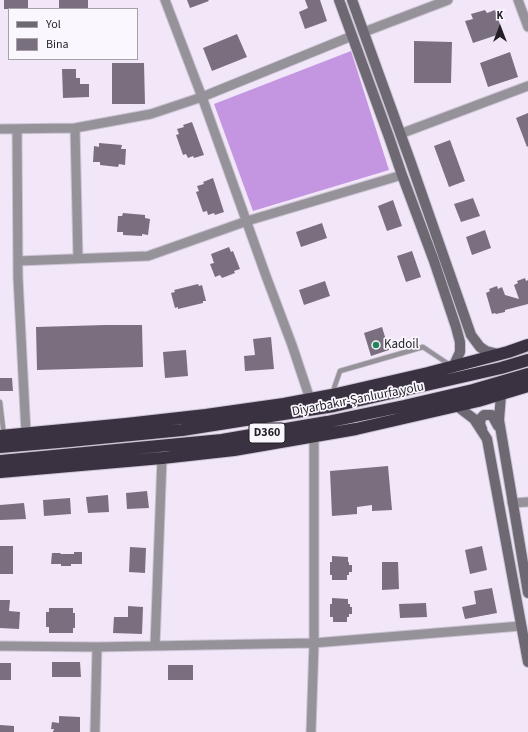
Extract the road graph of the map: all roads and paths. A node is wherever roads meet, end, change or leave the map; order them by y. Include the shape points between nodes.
1 (165, 0) edge
2 (339, 0) edge
3 (352, 0) edge
4 (448, 0) edge
5 (518, 0) edge
6 (528, 27) edge
7 (364, 32) junction
8 (352, 36) junction
9 (528, 86) edge
10 (202, 97) junction
11 (75, 128) junction
12 (0, 129) edge
13 (17, 129) junction
14 (400, 134) junction
15 (402, 175) junction
16 (247, 221) junction
17 (78, 258) junction
18 (18, 261) junction
19 (528, 345) edge
20 (498, 354) junction
21 (528, 360) edge
22 (453, 367) junction
23 (528, 374) edge
24 (528, 386) edge
25 (332, 395) junction
26 (501, 395) junction
27 (310, 399) junction
28 (0, 402) edge
29 (457, 406) junction
30 (501, 431) junction
31 (26, 434) junction
32 (314, 437) junction
33 (1, 439) edge
34 (487, 439) junction
35 (162, 458) junction
36 (0, 461) edge
37 (0, 472) edge
38 (528, 502) edge
39 (512, 503) junction
40 (528, 593) edge
41 (521, 626) junction
42 (314, 643) junction
43 (0, 646) edge
44 (155, 646) junction
45 (97, 647) junction
46 (528, 662) edge
47 (95, 732) edge
48 (311, 732) edge

1 - 10 street
2 - 8 main road
3 - 7 main road
4 - 7 street
5 - 6 street
7 - 14 main road
8 - 10 street
8 - 15 main road
9 - 14 street
10 - 11 street via 151,114
10 - 16 street
11 - 13 street
11 - 17 street
12 - 13 street
13 - 18 street
14 - 20 main road via 471,335 480,346
15 - 16 street
15 - 22 main road via 434,261 460,342 460,352
16 - 17 street via 148,256
16 - 27 street
17 - 18 street
18 - 31 street
19 - 20 highway
20 - 22 highway
21 - 33 highway, Diyarbakır-Şanlıurfa yolu / D360 via 334,406 182,430 70,441
22 - 25 highway
22 - 25 lane via 423,347 340,371
23 - 36 highway, Diyarbakır-Şanlıurfa yolu / D360 via 404,406 222,440
24 - 26 highway
25 - 27 highway
26 - 29 highway
26 - 30 main road
27 - 31 highway via 206,415
28 - 33 lane
29 - 32 highway
29 - 34 main road via 474,419
30 - 34 main road via 492,415 484,415 480,424
30 - 39 main road
31 - 33 highway
32 - 35 highway
32 - 42 street
34 - 41 main road
35 - 37 highway
35 - 44 street
38 - 39 street
39 - 40 main road
41 - 42 street
41 - 46 main road
42 - 44 street
42 - 48 street
43 - 45 street
44 - 45 street
45 - 47 street

